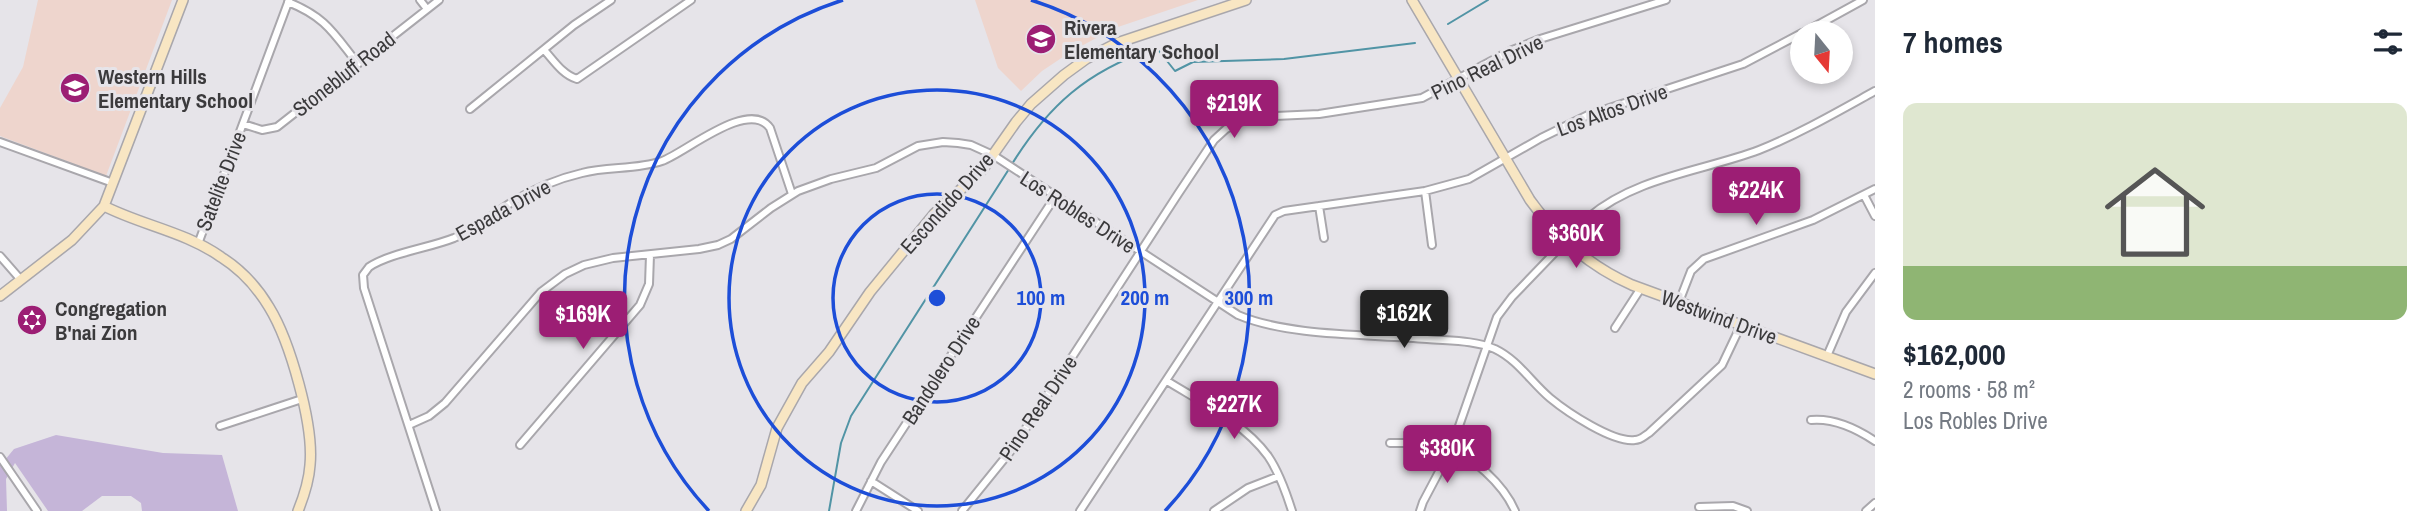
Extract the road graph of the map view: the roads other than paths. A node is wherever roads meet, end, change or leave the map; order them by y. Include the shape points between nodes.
1 (183, 0) edge
2 (420, 0) edge
3 (439, 0) edge
4 (611, 0) edge
5 (691, 0) edge
6 (1247, 0) edge
7 (1412, 0) edge
8 (1666, 0) edge
9 (1863, 0) edge
10 (289, 1) edge
11 (427, 9) junction
12 (1825, 21) edge
13 (1790, 40) edge
14 (545, 51) junction
15 (358, 64) junction
16 (1459, 79) junction
17 (1875, 91) edge
18 (470, 109) dead end
19 (243, 124) junction
20 (0, 142) edge
21 (993, 155) junction
22 (1506, 159) junction
23 (113, 183) junction
24 (1875, 189) edge
25 (1424, 191) junction
26 (792, 194) junction
27 (1864, 195) junction
28 (1055, 197) junction
29 (104, 206) junction
30 (1319, 206) junction
31 (1875, 215) edge
32 (1324, 239) dead end
33 (1564, 241) junction
34 (198, 244) junction
35 (1432, 245) dead end
36 (1140, 252) junction
37 (650, 255) junction
38 (0, 256) edge
39 (1875, 273) edge
40 (21, 281) junction
41 (1641, 288) junction
42 (1, 292) edge
43 (1679, 302) junction
44 (1217, 303) junction
45 (1741, 325) junction
46 (1615, 328) dead end
47 (1486, 346) junction
48 (1827, 356) junction
49 (1875, 374) edge
50 (1167, 381) junction
51 (302, 399) junction
52 (1811, 420) dead end
53 (409, 425) junction
54 (220, 426) dead end
55 (1875, 441) edge
56 (1390, 443) dead end
57 (520, 446) dead end
58 (1451, 450) junction
59 (0, 457) edge
60 (1279, 476) junction
61 (871, 481) junction
62 (1875, 503) edge
63 (1699, 507) dead end
64 (37, 511) edge
65 (298, 511) edge
66 (436, 511) edge
67 (746, 511) edge
68 (856, 511) edge
69 (918, 511) edge
70 (962, 511) edge
71 (1080, 511) edge
72 (1214, 511) edge
73 (1292, 511) edge
74 (1420, 511) edge
75 (1515, 511) edge
76 (1747, 511) edge
77 (1866, 511) edge

1 - 23 street
2 - 11 street
3 - 11 street, Stonebluff Road
4 - 14 street
5 - 14 street via 577,79 569,77
6 - 21 street, Escondido Drive via 1135,36 1086,59 1031,104
7 - 16 street, Westwind Drive
8 - 16 street, Pino Real Drive via 1540,39
9 - 12 street, Los Altos Drive
10 - 15 street via 323,21
10 - 19 street, Satelite Drive
11 - 15 street, Stonebluff Road
13 - 22 street, Los Altos Drive via 1742,64 1588,115
14 - 18 street
15 - 19 street, Stonebluff Road via 277,127 262,130
16 - 22 street, Westwind Drive
16 - 36 street, Pino Real Drive via 1413,100 1237,122 1214,140
17 - 33 street via 1760,149 1617,197
19 - 34 street, Satelite Drive
20 - 23 street
21 - 26 street, Los Robles Drive via 958,142 928,144 876,168
21 - 28 street, Los Robles Drive
21 - 67 street, Escondido Drive via 974,179 934,214 797,389 777,428 761,485
22 - 25 street, Los Altos Drive via 1469,179
22 - 33 street, Westwind Drive via 1545,221
23 - 29 street
24 - 27 street
25 - 30 street, Los Altos Drive
25 - 35 street
26 - 37 street, Los Robles Drive via 718,245
26 - 53 street, Espada Drive via 770,128 752,119 710,133 661,162 584,172 546,184 468,232 373,264 363,275 364,288
27 - 31 street
27 - 43 street via 1813,220 1704,259 1691,271
28 - 36 street, Los Robles Drive
28 - 61 street, Bandolero Drive
29 - 34 street
29 - 40 street via 72,240
30 - 32 street
30 - 44 street, Los Altos Drive via 1275,215
33 - 41 street, Westwind Drive via 1602,270
33 - 47 street via 1502,310
34 - 51 street via 234,266 268,305
36 - 44 street, Los Robles Drive
36 - 70 street, Pino Real Drive via 1013,448
37 - 53 street, Los Robles Drive via 601,260 553,282 445,403
37 - 57 street via 649,284 639,305
38 - 40 street
39 - 48 street via 1846,312
40 - 42 street
41 - 43 street, Westwind Drive
41 - 46 street
43 - 45 street, Westwind Drive
44 - 47 street, Los Robles Drive via 1276,327
44 - 50 street, Los Altos Drive
45 - 47 street, Los Robles Drive via 1717,371 1636,440 1620,438 1572,414 1507,357
45 - 48 street, Westwind Drive
47 - 58 street
48 - 49 street, Westwind Drive
50 - 60 street via 1244,432
50 - 71 street, Los Altos Drive
51 - 54 street
51 - 65 street via 310,431 311,464
52 - 55 street via 1832,421
53 - 66 street, Espada Drive
56 - 58 street
58 - 74 street
58 - 75 street via 1465,456 1495,483
59 - 64 street
60 - 72 street via 1248,488
60 - 73 street
61 - 68 street, Bandolero Drive
61 - 69 street
62 - 77 street
63 - 76 street via 1733,506

